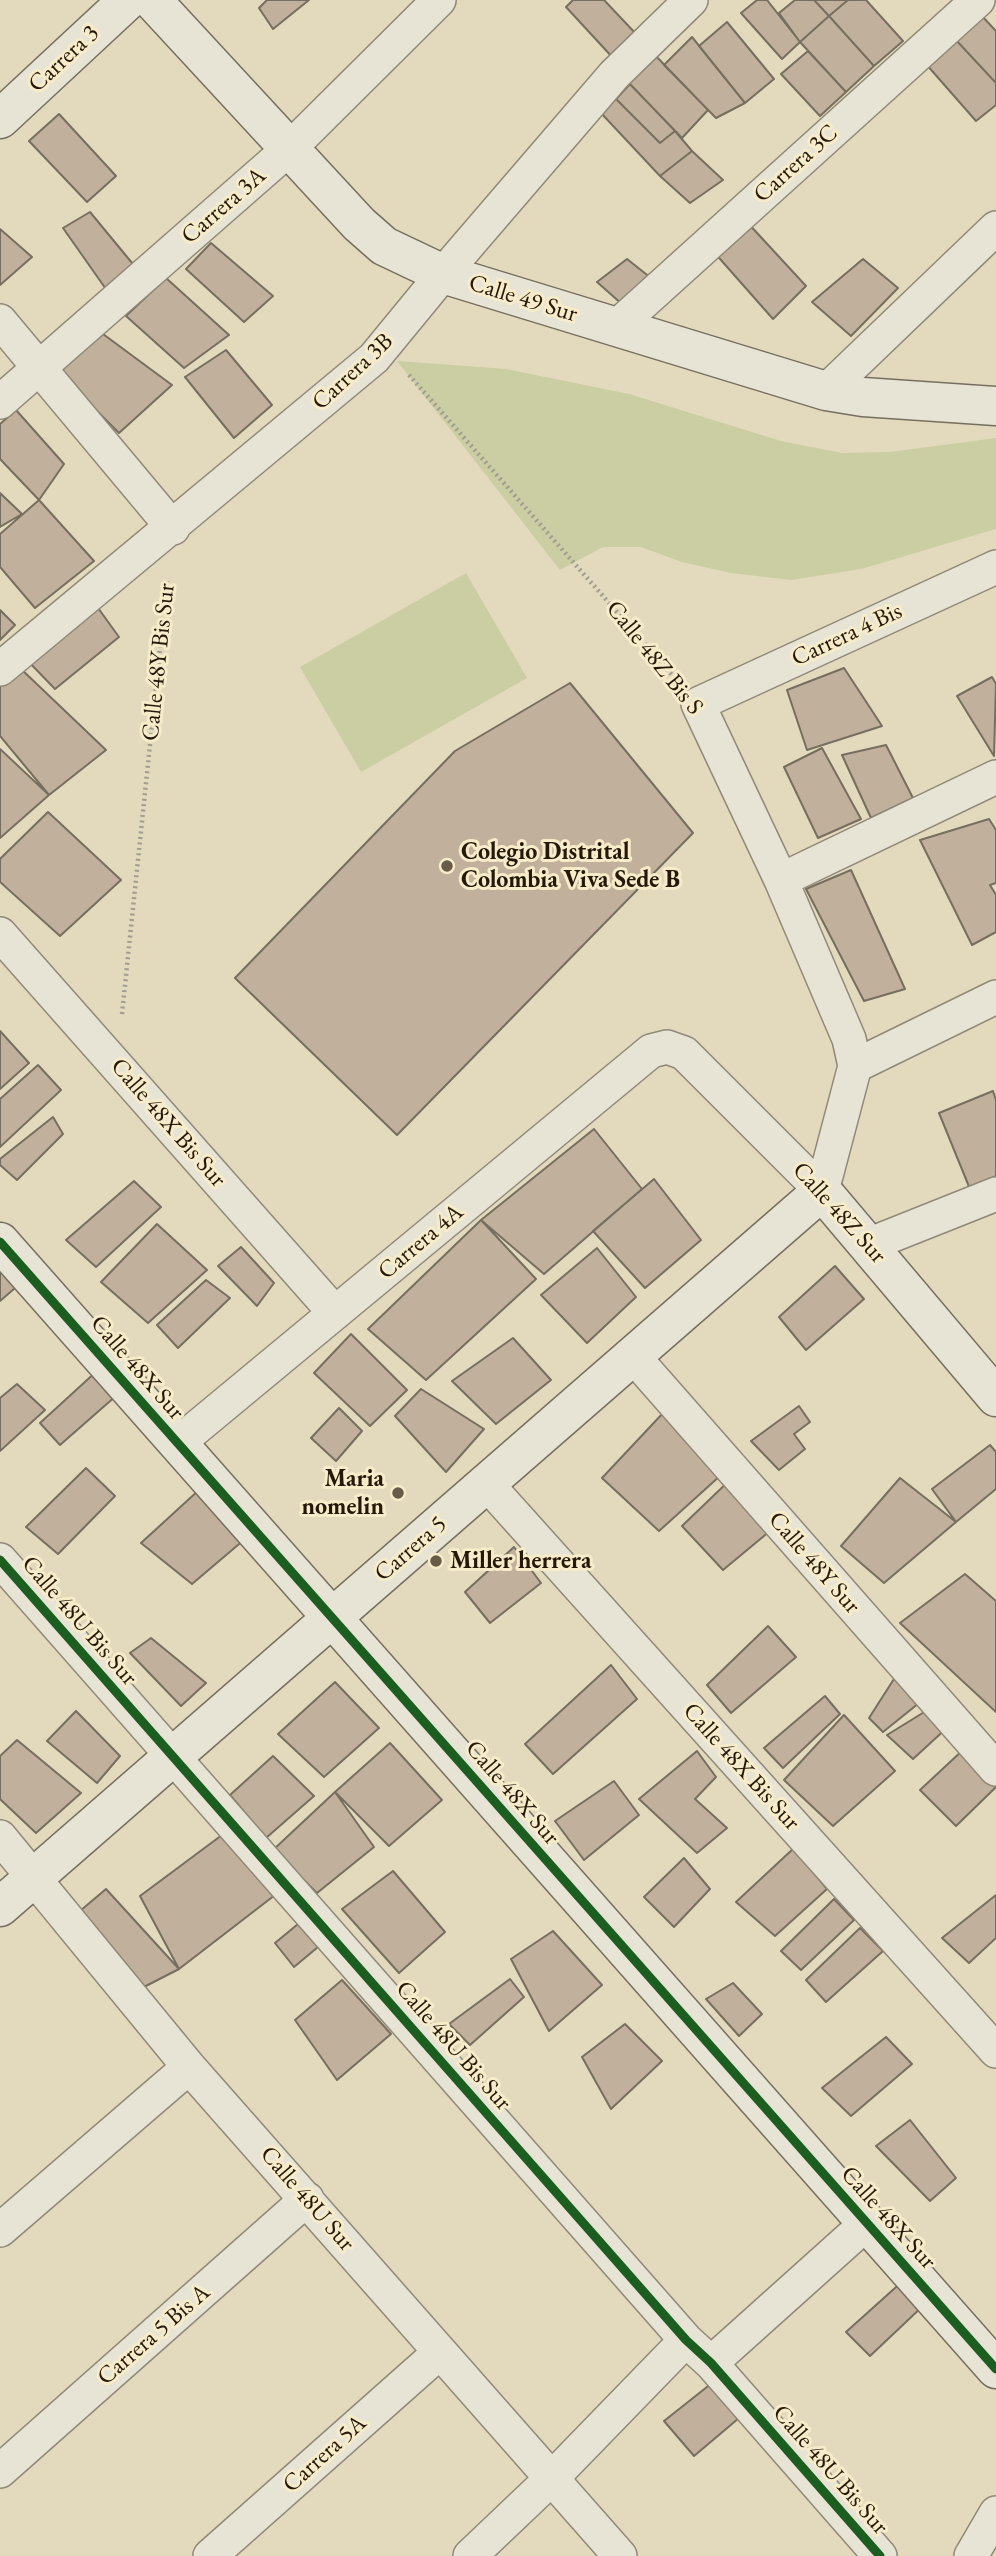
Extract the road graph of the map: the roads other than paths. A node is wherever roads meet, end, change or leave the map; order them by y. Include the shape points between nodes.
1 (128, 0) edge
2 (152, 0) edge
3 (439, 0) edge
4 (691, 0) edge
5 (978, 0) edge
6 (0, 118) edge
7 (290, 148) junction
8 (996, 228) edge
9 (443, 274) junction
10 (0, 321) edge
11 (615, 328) junction
12 (39, 367) junction
13 (826, 391) junction
14 (0, 402) edge
15 (996, 406) edge
16 (173, 527) junction
17 (996, 567) edge
18 (0, 669) edge
19 (698, 704) joint
20 (996, 777) edge
21 (781, 880) junction
22 (0, 934) edge
23 (996, 997) edge
24 (667, 1047) joint
25 (855, 1066) junction
26 (822, 1191) junction
27 (996, 1194) edge
28 (0, 1242) edge
29 (868, 1245) junction
30 (335, 1312) junction
31 (632, 1356) junction
32 (996, 1396) edge
33 (177, 1443) junction
34 (486, 1483) junction
35 (0, 1560) edge
36 (332, 1618) junction
37 (173, 1757) junction
38 (996, 1769) edge
39 (0, 1837) edge
40 (34, 1878) junction
41 (0, 1906) edge
42 (996, 2051) edge
43 (189, 2067) junction
44 (307, 2200) junction
45 (867, 2223) junction
46 (0, 2230) edge
47 (686, 2340) junction
48 (989, 2348) edge
49 (440, 2351) junction
50 (711, 2363) junction
51 (0, 2470) edge
52 (552, 2478) junction
53 (996, 2513) edge
54 (210, 2556) edge
55 (470, 2556) edge
56 (620, 2556) edge
57 (880, 2556) edge
58 (971, 2556) edge

1 - 6 street, Carrera 3
2 - 7 street, Calle 49 Sur
3 - 7 street, Carrera 3A
4 - 9 street, Carrera 3B via 614,75
5 - 11 street, Carrera 3C
7 - 9 street, Calle 49 Sur via 384,246
7 - 12 street, Carrera 3A
8 - 13 street
9 - 11 street, Calle 49 Sur
9 - 16 street, Carrera 3B via 374,358
10 - 12 street
11 - 13 street, Calle 49 Sur
12 - 14 street, Carrera 3A
12 - 16 street
13 - 15 street, Calle 49 Sur
16 - 18 street, Carrera 3B
17 - 19 street, Carrera 4 Bis
19 - 21 street, Calle 48Z Bis S
20 - 21 street
21 - 25 street, Calle 48Z Bis S via 849,1039
22 - 30 street, Calle 48X Bis Sur
23 - 25 street
24 - 26 street, Calle 48Z Sur via 684,1053
24 - 30 street, Carrera 4A via 651,1051
25 - 26 street
26 - 29 street, Calle 48Z Sur
26 - 31 street, Carrera 5
27 - 29 street
28 - 33 street, Calle 48X Sur
29 - 32 street, Calle 48Z Sur
30 - 33 street, Carrera 4A
31 - 34 street, Carrera 5
31 - 38 street, Calle 48Y Sur
33 - 36 street, Calle 48X Sur
34 - 36 street, Carrera 5
34 - 42 street, Calle 48X Bis Sur
35 - 37 street, Calle 48U Bis Sur
36 - 37 street, Carrera 5
36 - 45 street, Calle 48X Sur
37 - 40 street, Carrera 5
37 - 47 street, Calle 48U Bis Sur
39 - 40 street, Calle 48U Sur
40 - 41 street, Carrera 5
40 - 43 street, Calle 48U Sur
43 - 44 street, Calle 48U Sur
43 - 46 street
44 - 49 street, Calle 48U Sur
44 - 51 street, Carrera 5 Bis A
45 - 48 street, Calle 48X Sur
45 - 50 street
47 - 50 street, Calle 48U Bis Sur
47 - 52 street
49 - 52 street, Calle 48U Sur
49 - 54 street, Carrera 5A
50 - 57 street, Calle 48U Bis Sur
52 - 55 street
52 - 56 street, Calle 48U Sur
53 - 58 street

